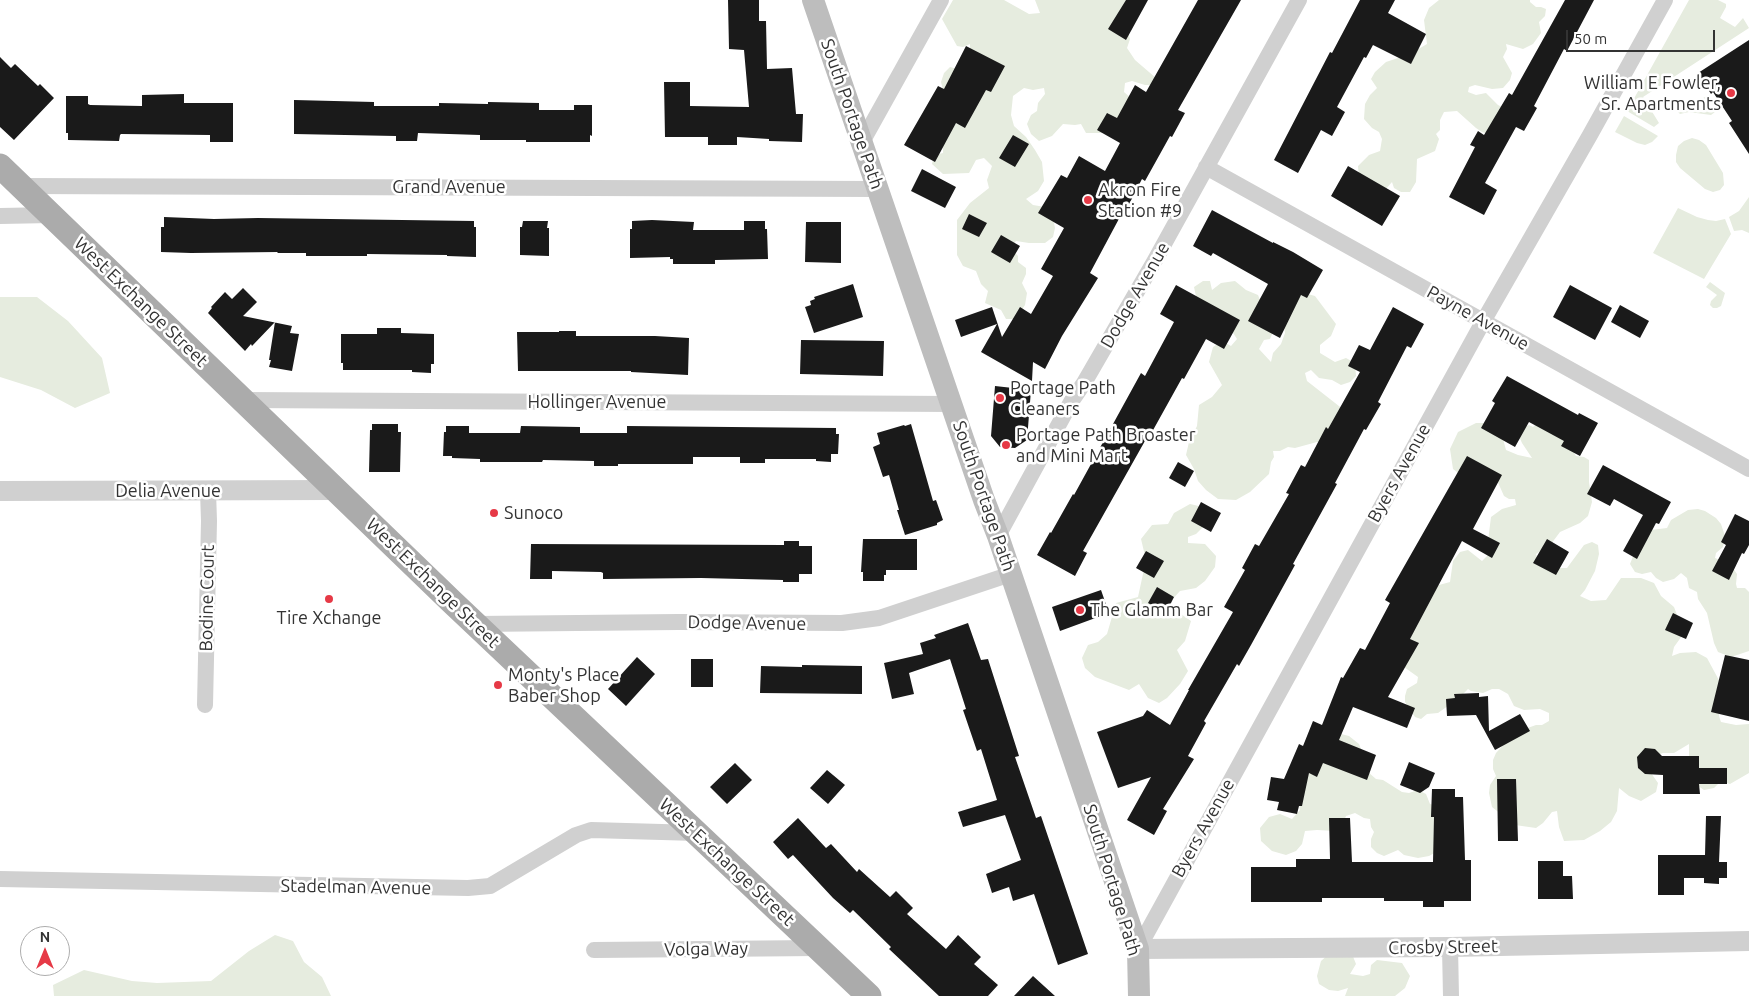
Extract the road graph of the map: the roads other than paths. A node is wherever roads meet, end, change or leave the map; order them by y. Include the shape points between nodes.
1 (813, 0) edge
2 (941, 0) edge
3 (1299, 0) edge
4 (1665, 0) edge
5 (862, 142) junction
6 (0, 166) edge
7 (1206, 167) junction
8 (21, 186) junction
9 (877, 188) junction
10 (52, 215) junction
11 (0, 216) edge
12 (1484, 320) junction
13 (243, 400) junction
14 (952, 404) junction
15 (1749, 469) edge
16 (336, 490) junction
17 (0, 491) edge
18 (208, 492) junction
19 (998, 536) junction
20 (1011, 574) junction
21 (475, 624) junction
22 (205, 705) dead end
23 (697, 833) junction
24 (0, 879) edge
25 (1749, 942) edge
26 (1450, 947) junction
27 (818, 948) junction
28 (1138, 949) junction
29 (594, 950) dead end
30 (869, 996) edge
31 (1139, 996) edge
32 (1451, 996) edge

1 - 5 main road, South Portage Path
2 - 5 street
3 - 7 street, Dodge Avenue
4 - 12 street, Byers Avenue
5 - 9 main road, South Portage Path
6 - 8 main road, West Exchange Street
7 - 12 street, Payne Avenue
7 - 19 street, Dodge Avenue via 1070,402
8 - 9 street, Grand Avenue
8 - 10 main road, West Exchange Street
9 - 14 main road, South Portage Path
10 - 11 street
10 - 13 main road, West Exchange Street
12 - 15 street, Payne Avenue
12 - 28 street, Byers Avenue
13 - 14 street, Hollinger Avenue
13 - 16 main road, West Exchange Street
14 - 19 main road, South Portage Path
16 - 18 street, Delia Avenue
16 - 21 main road, West Exchange Street
17 - 18 street, Delia Avenue
18 - 22 street, Bodine Court
19 - 20 main road, South Portage Path
20 - 21 street, Dodge Avenue via 879,618 842,623
20 - 28 main road, South Portage Path
21 - 23 main road, West Exchange Street
23 - 24 street, Stadelman Avenue via 591,830 576,835 490,886 468,888
23 - 27 main road, West Exchange Street
25 - 26 street, Crosby Street
26 - 28 street, Crosby Street
26 - 32 street
27 - 29 street, Volga Way
27 - 30 main road, West Exchange Street
28 - 31 main road, South Portage Path

